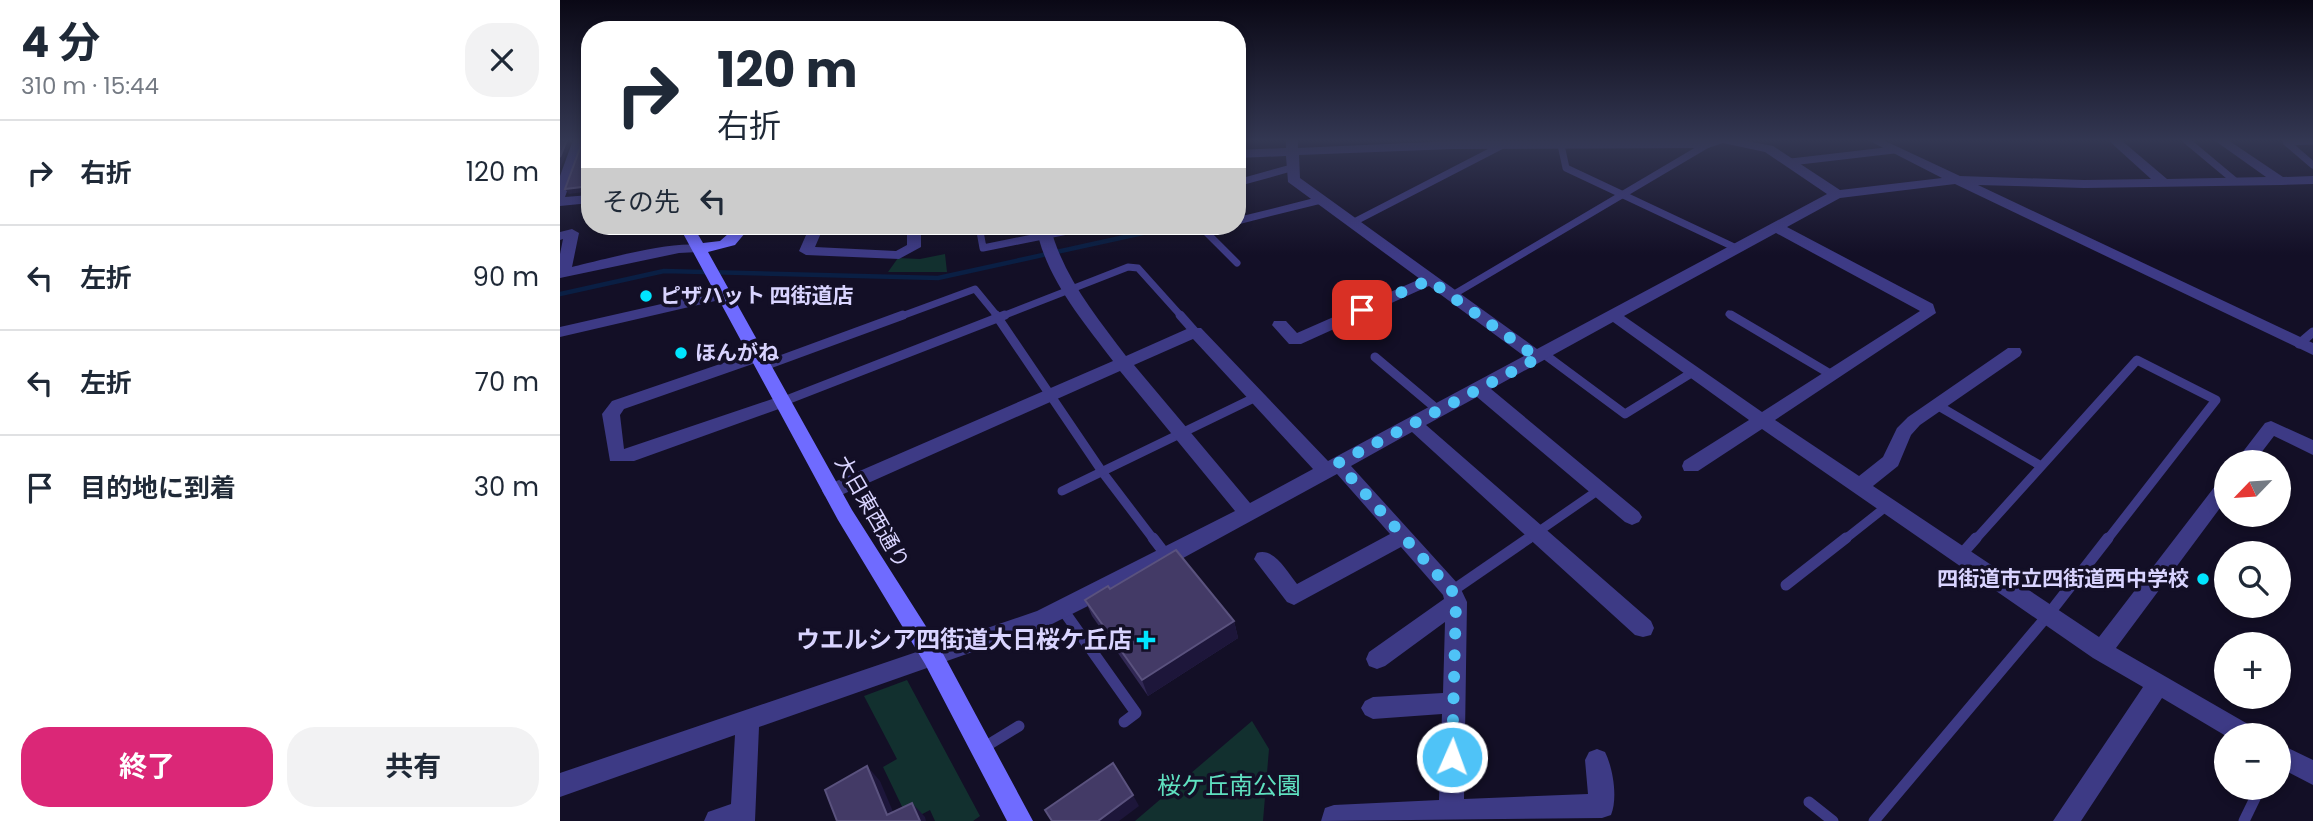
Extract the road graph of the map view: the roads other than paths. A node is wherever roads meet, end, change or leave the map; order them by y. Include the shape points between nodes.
1 (1293, 178) edge
2 (1439, 178) edge
3 (1587, 178) edge
4 (1651, 178) edge
5 (1814, 178) edge
6 (1952, 178) edge
7 (2159, 178) edge
8 (2232, 178) edge
9 (2284, 178) edge
10 (1955, 180) junction
11 (2313, 180) edge
12 (2235, 181) junction
13 (2288, 181) junction
14 (2163, 182) junction
15 (1836, 194) junction
16 (2313, 194) edge
17 (1621, 195) junction
18 (581, 200) edge
19 (1321, 200) junction
20 (560, 202) edge
21 (1246, 219) edge
22 (1352, 223) junction
23 (1776, 227) junction
24 (691, 235) edge
25 (738, 235) edge
26 (813, 235) edge
27 (914, 235) edge
28 (981, 235) edge
29 (1027, 235) edge
30 (1045, 235) edge
31 (1209, 235) edge
32 (560, 236) edge
33 (698, 247) junction
34 (1737, 248) junction
35 (1237, 263) dead end
36 (561, 274) edge
37 (1429, 280) junction
38 (1069, 289) junction
39 (723, 295) junction
40 (1451, 296) junction
41 (1729, 314) dead end
42 (1614, 316) junction
43 (999, 317) junction
44 (1280, 325) dead end
45 (560, 332) edge
46 (1195, 332) junction
47 (2313, 332) edge
48 (2306, 347) edge
49 (2014, 352) dead end
50 (1375, 356) dead end
51 (1541, 356) junction
52 (761, 361) junction
53 (1122, 363) junction
54 (1693, 372) junction
55 (1832, 375) junction
56 (1478, 388) junction
57 (1050, 394) junction
58 (1256, 397) junction
59 (784, 401) junction
60 (1937, 405) junction
61 (1438, 410) junction
62 (1762, 420) junction
63 (1413, 423) junction
64 (1180, 434) junction
65 (2313, 448) edge
66 (2253, 450) edge
67 (1332, 466) junction
68 (1691, 466) dead end
69 (2041, 466) junction
70 (1103, 473) junction
71 (1859, 486) junction
72 (1600, 489) junction
73 (832, 491) junction
74 (1062, 491) dead end
75 (2214, 502) edge
76 (1887, 506) junction
77 (1248, 513) junction
78 (1632, 517) dead end
79 (1538, 532) junction
80 (1404, 536) junction
81 (1960, 556) junction
82 (1167, 557) junction
83 (1264, 559) dead end
84 (1786, 585) dead end
85 (1454, 596) junction
86 (1063, 610) junction
87 (2048, 615) junction
88 (1643, 628) dead end
89 (2101, 651) junction
90 (933, 657) junction
91 (1377, 659) dead end
92 (2157, 686) junction
93 (1454, 703) junction
94 (1373, 708) dead end
95 (748, 720) junction
96 (1124, 722) dead end
97 (2223, 723) edge
98 (1020, 726) dead end
99 (982, 749) junction
100 (1597, 760) dead end
101 (2291, 761) edge
102 (2313, 773) edge
103 (560, 785) edge
104 (2254, 800) edge
105 (1809, 802) dead end
106 (742, 816) edge
107 (1451, 816) edge
108 (718, 821) edge
109 (1020, 821) edge
110 (1334, 821) edge
111 (1833, 821) edge
112 (1874, 821) edge
113 (2066, 821) edge
114 (2244, 821) edge

1 - 19 street
2 - 22 lane
3 - 17 lane
4 - 17 lane
5 - 15 street
6 - 10 street
7 - 14 street
8 - 12 lane
9 - 13 street
10 - 14 street
10 - 15 street
10 - 48 street
11 - 13 street
12 - 13 street
12 - 14 street
13 - 16 street
15 - 23 street
17 - 34 lane
17 - 40 lane
18 - 20 street
19 - 21 lane
19 - 22 street
22 - 37 street
23 - 34 street
23 - 55 street via 1927,307 1928,313
24 - 33 street, 大日東西通り
25 - 33 street via 727,244
26 - 27 street via 806,251 899,255 914,247
28 - 29 lane via 984,248
30 - 38 street
31 - 35 lane
32 - 36 street via 572,233
33 - 36 street
33 - 39 street, 大日東西通り
34 - 42 street
37 - 40 street
37 - 44 street via 1295,340
38 - 43 lane
38 - 46 lane via 1128,267 1138,268
38 - 53 street
39 - 45 street
39 - 52 street, 大日東西通り
40 - 51 street
41 - 55 lane
42 - 51 street
42 - 54 street
43 - 52 lane via 975,289
43 - 57 lane
43 - 59 lane
46 - 53 street
46 - 58 street
47 - 48 lane
49 - 60 street
50 - 61 lane
51 - 54 lane via 1625,414
51 - 56 street
52 - 59 street, 大日東西通り
52 - 59 street via 618,405 611,414 616,456 628,456
53 - 57 street
53 - 64 street
54 - 62 street
55 - 62 street
56 - 61 street
56 - 72 street
57 - 70 lane
57 - 73 street
58 - 64 lane
58 - 67 street
59 - 73 street, 大日東西通り
60 - 69 lane
60 - 71 street via 1903,432 1891,461
61 - 63 street
62 - 68 street
62 - 71 street
63 - 67 street
63 - 79 street
64 - 70 lane
64 - 77 street
65 - 66 street via 2270,427
67 - 77 street
67 - 80 street
69 - 81 lane
69 - 87 lane via 2137,360 2216,400
70 - 74 lane
70 - 82 lane
71 - 76 street
72 - 78 street
72 - 79 lane
73 - 90 street, 大日東西通り
75 - 89 street
76 - 81 street
76 - 84 lane
77 - 82 street
79 - 85 lane
79 - 88 street
80 - 83 street via 1294,596
80 - 85 street
81 - 87 street
82 - 86 street
85 - 91 street
85 - 93 street
86 - 90 street
86 - 96 lane via 1136,713
87 - 89 street
87 - 112 lane
89 - 92 street
90 - 95 street
90 - 99 street, 大日東西通り
92 - 97 street
92 - 113 street
93 - 94 street
93 - 107 street
95 - 103 street
95 - 106 street
98 - 99 lane
99 - 109 street, 大日東西通り
100 - 107 street via 1602,806
101 - 102 street
104 - 114 lane
105 - 111 lane
106 - 108 street
107 - 110 street via 1334,817

